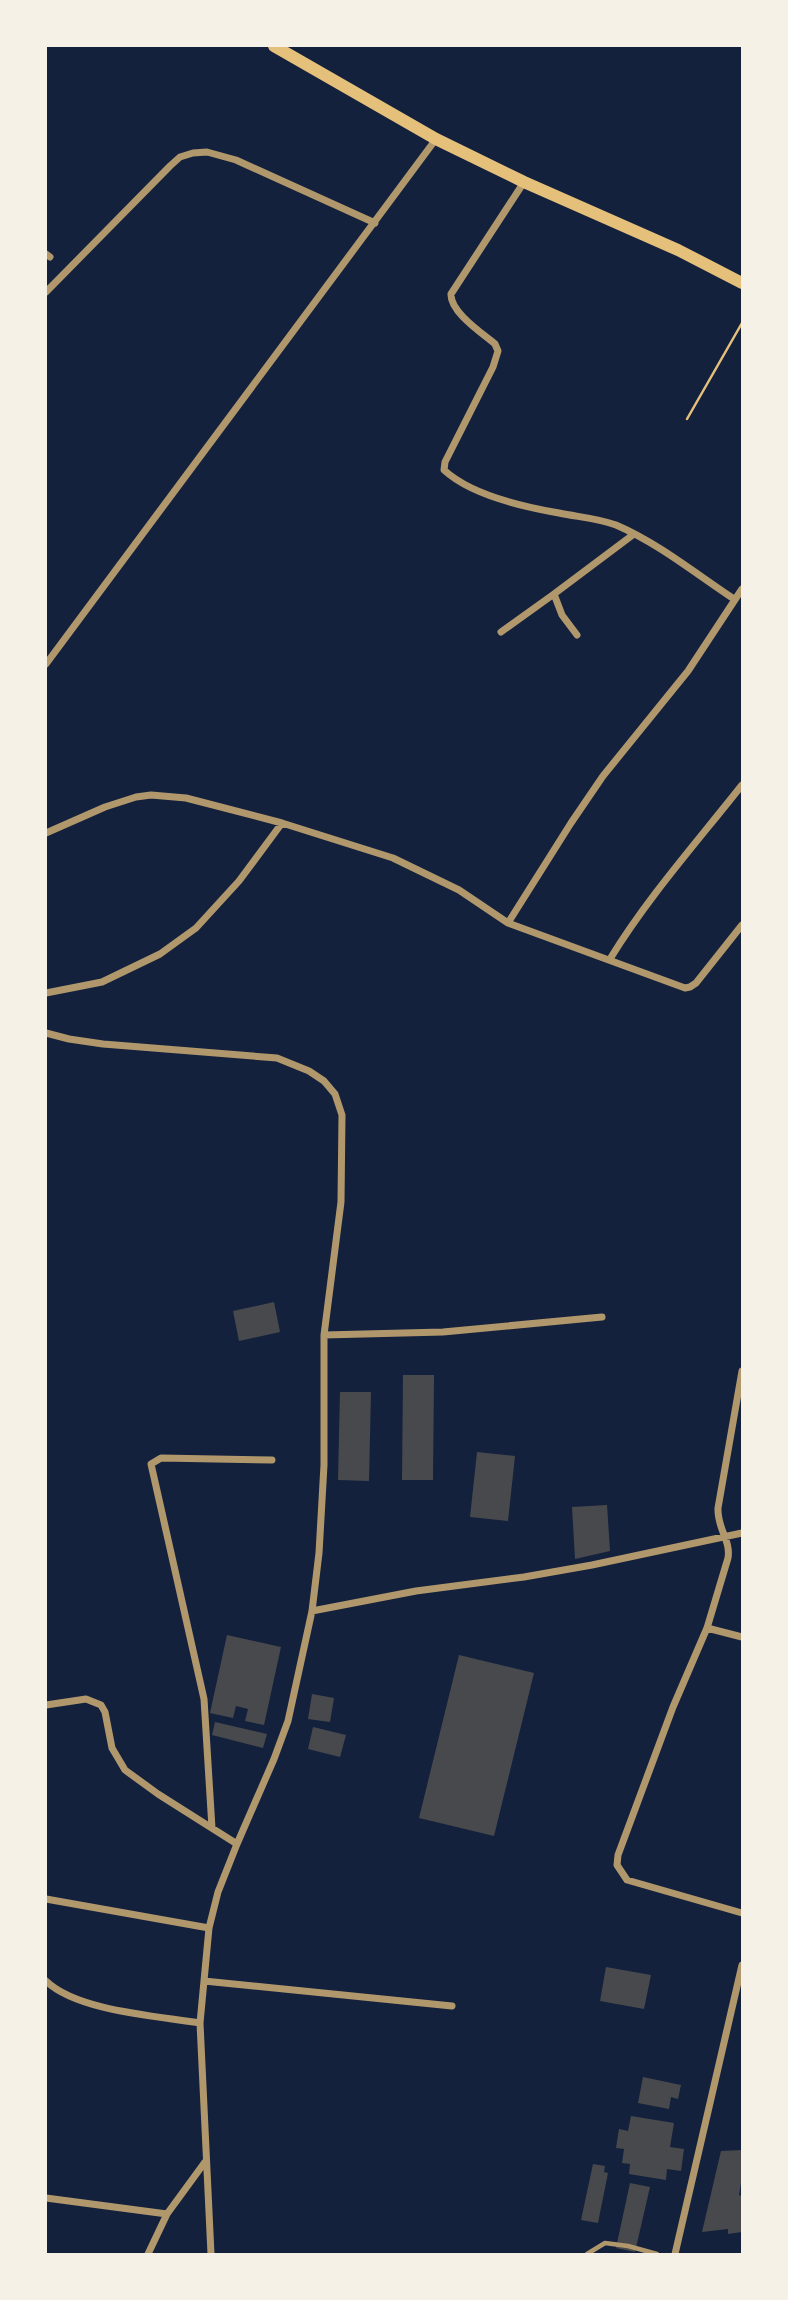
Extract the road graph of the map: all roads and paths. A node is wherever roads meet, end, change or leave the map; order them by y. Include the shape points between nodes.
1 (274, 46) edge
2 (436, 139) junction
3 (524, 182) junction
4 (375, 223) junction
5 (743, 283) edge
6 (46, 292) edge
7 (743, 323) edge
8 (687, 419) dead end
9 (634, 534) junction
10 (743, 589) edge
11 (554, 594) junction
12 (734, 599) junction
13 (501, 632) dead end
14 (577, 635) dead end
15 (46, 664) edge
16 (743, 785) edge
17 (282, 823) junction
18 (46, 833) edge
19 (508, 923) junction
20 (743, 925) edge
21 (610, 959) junction
22 (46, 993) edge
23 (46, 1032) edge
24 (603, 1317) dead end
25 (324, 1335) junction
26 (743, 1371) edge
27 (272, 1461) dead end
28 (743, 1533) edge
29 (724, 1536) junction
30 (312, 1611) junction
31 (707, 1628) junction
32 (743, 1637) edge
33 (46, 1705) edge
34 (212, 1828) junction
35 (237, 1843) junction
36 (46, 1899) edge
37 (743, 1913) edge
38 (209, 1928) junction
39 (743, 1965) edge
40 (204, 1981) junction
41 (46, 1982) edge
42 (452, 2006) dead end
43 (200, 2023) junction
44 (206, 2161) junction
45 (46, 2198) edge
46 (167, 2214) junction
47 (148, 2255) edge
48 (211, 2255) edge
49 (587, 2255) edge
50 (657, 2255) edge
51 (675, 2255) edge

1 - 2 main road
2 - 3 main road
2 - 4 street
3 - 5 main road
3 - 9 street via 451,295 456,309 498,351 444,462 444,471 493,496 601,520
4 - 6 street via 236,160 193,153 170,166
4 - 15 street
7 - 8 path
9 - 11 street
9 - 12 street
10 - 12 street
11 - 13 street
11 - 14 street
12 - 19 street via 688,671 570,823
16 - 21 street via 649,902
17 - 18 street via 186,798 151,795 105,807
17 - 19 street via 411,866 459,890
17 - 22 street via 196,928 160,954 102,982
19 - 21 street
20 - 21 street via 690,987 679,987
23 - 25 street via 103,1044 277,1058 324,1081 335,1094 342,1115 341,1202
24 - 25 street via 443,1332
25 - 30 street via 323,1478
26 - 29 street via 718,1508
27 - 34 street via 161,1458 151,1464 204,1699
28 - 29 street
29 - 30 street via 592,1565 406,1592
29 - 31 street via 728,1558
30 - 35 street via 288,1721
31 - 32 street
31 - 37 street via 673,1707 617,1865 627,1880
33 - 34 street via 86,1699 101,1705 112,1748 125,1770
34 - 35 street
35 - 38 street
36 - 38 street
38 - 40 street
39 - 51 street
40 - 42 street
40 - 43 street
41 - 43 street via 56,1992 87,2004
43 - 44 street
44 - 46 street
44 - 48 street
45 - 46 street
46 - 47 street
49 - 50 lane via 605,2243

